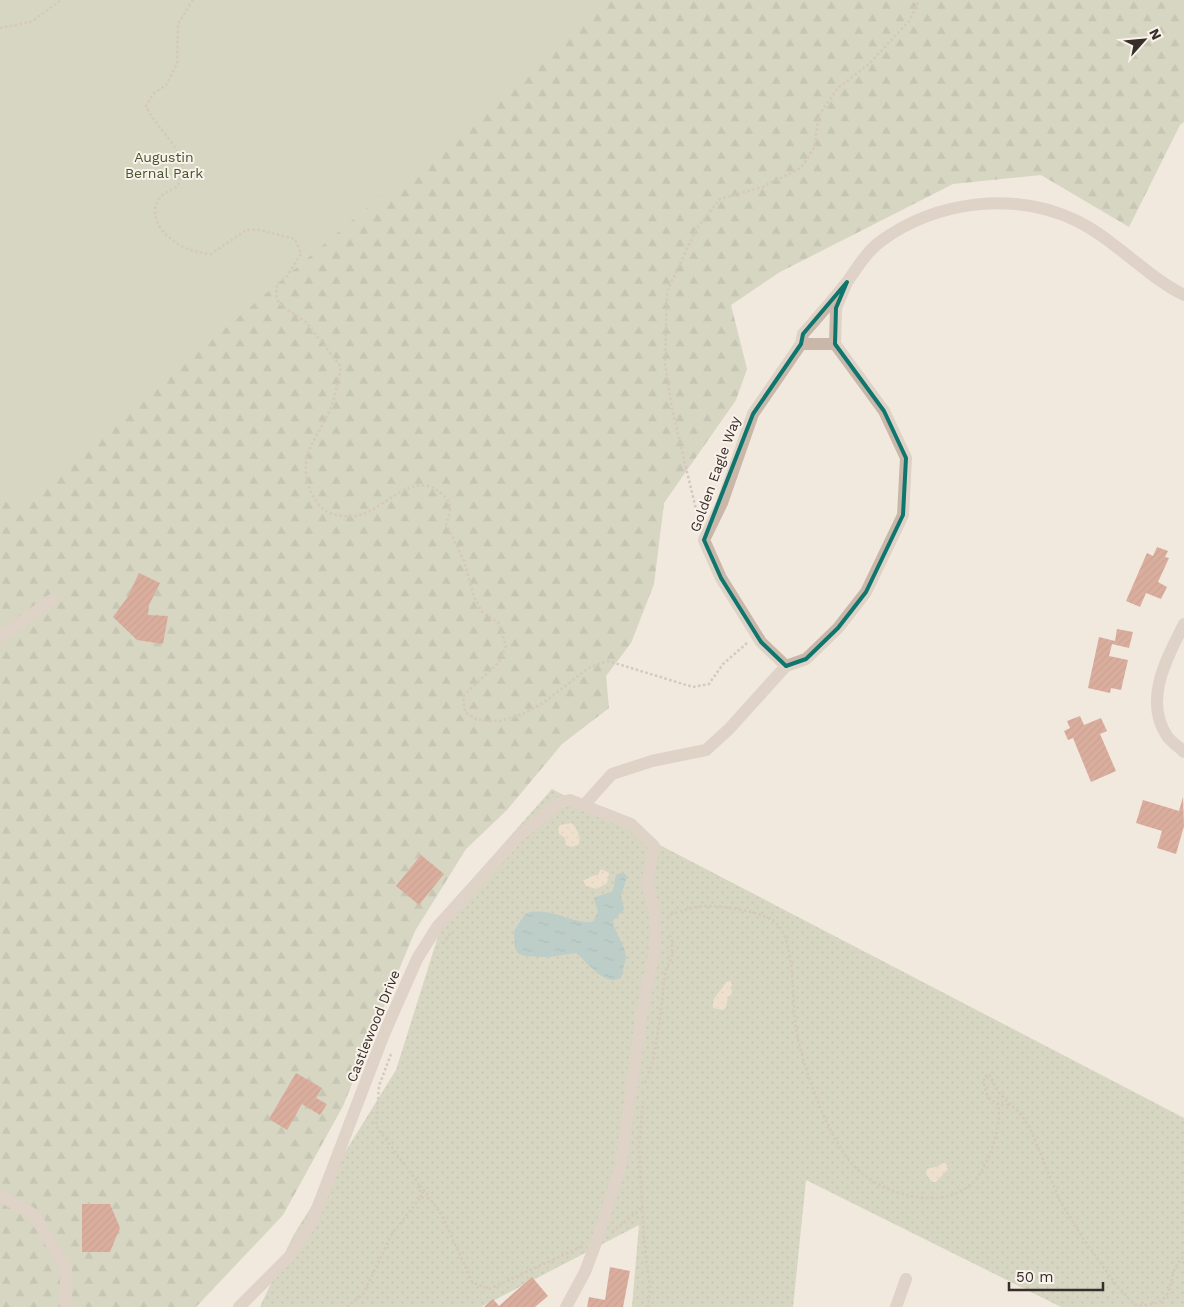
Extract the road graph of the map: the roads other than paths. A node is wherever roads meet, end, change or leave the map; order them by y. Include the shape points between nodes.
1 (847, 282) junction
2 (1184, 295) edge
3 (801, 344) junction
4 (835, 344) junction
5 (52, 600) dead end
6 (1184, 624) edge
7 (0, 637) edge
8 (786, 666) junction
9 (1184, 752) edge
10 (585, 804) junction
11 (0, 1196) edge
12 (906, 1280) dead end
13 (66, 1307) edge
14 (239, 1307) edge
15 (566, 1307) edge
16 (896, 1307) edge

1 - 2 street, Golden Eagle Way via 880,242 915,221 968,204 1027,204 1074,220 1099,234 1166,286
1 - 3 street, Golden Eagle Way via 803,334
1 - 4 street, Golden Eagle Way via 836,308
3 - 4 street
3 - 8 street, Golden Eagle Way via 754,414 722,502 704,540 721,578 756,636
4 - 8 street via 884,411 906,458 903,515 866,592 838,628 806,660
5 - 7 street
6 - 9 street via 1159,680 1157,699 1158,717 1167,736
8 - 10 street via 730,729 706,750 652,761 612,774
10 - 14 street, Castlewood Drive via 570,800 559,804 519,836 438,927 417,959 384,1034 312,1222 290,1256
10 - 15 street, Castlewood Drive via 631,824 654,846 647,883 655,914 655,950 642,1011 621,1165 597,1240
11 - 13 street via 35,1215 66,1269
12 - 16 street

